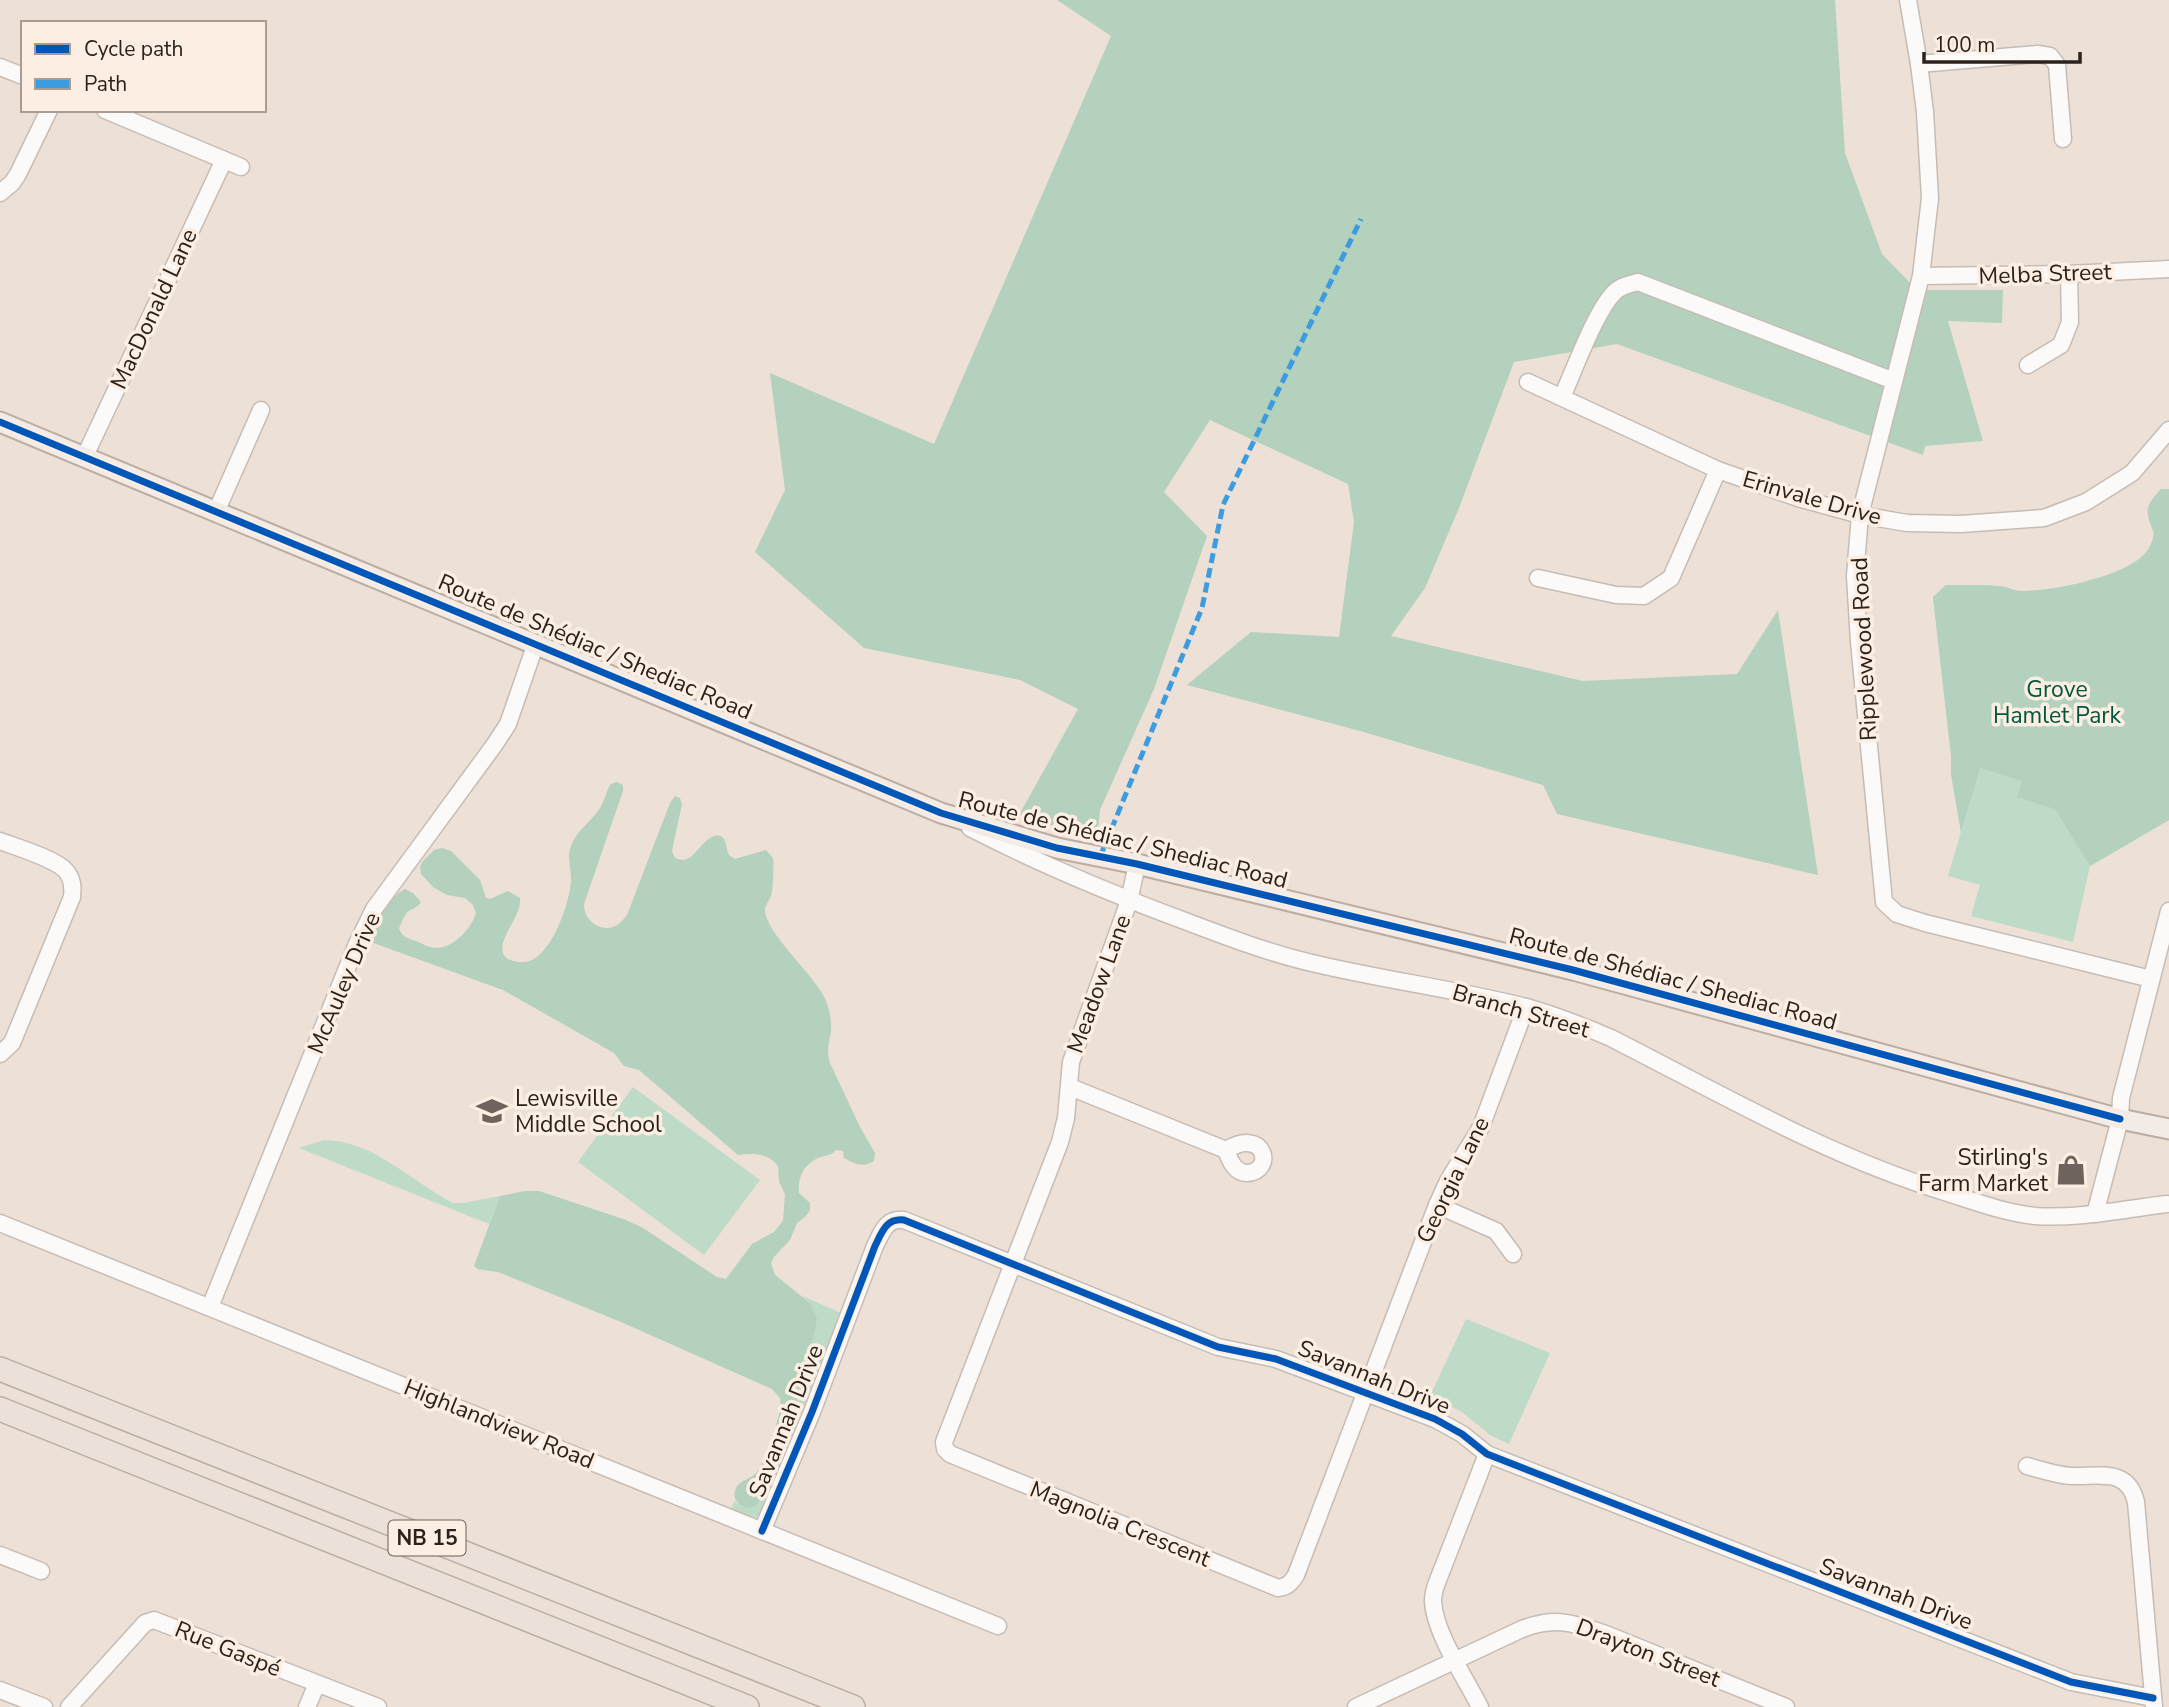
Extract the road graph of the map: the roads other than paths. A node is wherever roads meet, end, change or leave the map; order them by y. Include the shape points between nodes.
1 (1908, 0) edge
2 (1919, 64) junction
3 (0, 67) edge
4 (21, 75) edge
5 (47, 112) edge
6 (110, 112) edge
7 (2063, 139) dead end
8 (224, 160) junction
9 (241, 167) dead end
10 (0, 193) edge
11 (2169, 269) edge
12 (2069, 274) junction
13 (1921, 276) junction
14 (2028, 365) dead end
15 (1894, 381) junction
16 (1528, 382) dead end
17 (1562, 397) junction
18 (261, 410) dead end
19 (0, 422) edge
20 (2169, 430) edge
21 (84, 458) junction
22 (1718, 470) junction
23 (216, 512) junction
24 (1860, 515) junction
25 (1538, 578) dead end
26 (536, 643) junction
27 (941, 813) junction
28 (0, 841) edge
29 (1137, 864) junction
30 (1129, 901) junction
31 (2169, 911) edge
32 (2151, 979) junction
33 (1526, 1007) junction
34 (0, 1054) edge
35 (1070, 1087) junction
36 (2120, 1119) junction
37 (2169, 1129) edge
38 (1226, 1150) dead end
39 (2167, 1204) dead end
40 (1437, 1205) junction
41 (2095, 1214) junction
42 (0, 1223) edge
43 (1513, 1254) dead end
44 (1012, 1264) junction
45 (210, 1307) junction
46 (0, 1369) edge
47 (1364, 1392) junction
48 (0, 1409) edge
49 (1487, 1454) junction
50 (2027, 1466) dead end
51 (762, 1531) junction
52 (0, 1555) edge
53 (41, 1572) dead end
54 (998, 1626) dead end
55 (1456, 1660) junction
56 (317, 1684) junction
57 (0, 1689) edge
58 (2154, 1702) edge
59 (44, 1707) edge
60 (69, 1707) edge
61 (307, 1707) edge
62 (378, 1707) edge
63 (747, 1707) edge
64 (853, 1707) edge
65 (1356, 1707) edge
66 (1480, 1707) edge
67 (1786, 1707) edge

1 - 2 street, Ripplewood Road
2 - 7 street via 2050,56 2057,65
2 - 13 street, Ripplewood Road via 1930,198
3 - 4 street
5 - 10 street via 18,174
6 - 8 street
8 - 9 street
8 - 21 street, MacDonald Lane
11 - 12 street, Melba Street
12 - 13 street, Melba Street
12 - 14 street via 2070,322 2062,345
13 - 15 street, Ripplewood Road
15 - 17 street via 1638,282 1620,287 1610,297
15 - 24 street, Ripplewood Road
16 - 17 street, Erinvale Drive
17 - 22 street, Erinvale Drive
18 - 23 street
19 - 21 main road, Route de Shédiac / Shediac Road
20 - 24 street, Erinvale Drive via 2133,473 2086,502 2044,518 1948,524
21 - 23 main road, Route de Shédiac / Shediac Road
22 - 24 street, Erinvale Drive
22 - 25 street via 1671,578 1644,596 1616,595
23 - 26 main road, Route de Shédiac / Shediac Road
24 - 32 street, Ripplewood Road via 1855,576 1859,642 1884,902 1897,914 1925,923
26 - 27 main road, Route de Shédiac / Shediac Road
26 - 45 street, McAuley Drive via 508,724 374,909
27 - 29 main road, Route de Shédiac / Shediac Road via 1058,848
27 - 30 street, Branch Street via 1032,860
28 - 34 street via 57,864 71,878 73,888 12,1043
29 - 30 street, Meadow Lane
29 - 36 main road, Route de Shédiac / Shediac Road via 1573,970
30 - 33 street, Branch Street via 1311,963
30 - 35 street, Meadow Lane via 1071,1062
31 - 32 street
32 - 36 street via 2121,1098
33 - 40 street, Georgia Lane via 1480,1127
33 - 41 street, Branch Street via 1611,1038 1810,1140 1908,1181 2033,1216
35 - 38 street
35 - 44 street, Meadow Lane via 1060,1142
36 - 37 main road, Route de Shédiac / Shediac Road
36 - 41 street
39 - 41 street, Branch Street
40 - 43 street via 1496,1231
40 - 47 street, Georgia Lane
42 - 45 street, Highlandview Road
44 - 47 street, Savannah Drive via 1219,1347 1276,1359
44 - 47 street, Magnolia Crescent via 945,1449 1278,1588 1296,1576
44 - 51 street, Savannah Drive via 904,1220 887,1224
45 - 51 street, Highlandview Road
46 - 64 highway, NB 15
47 - 49 street, Savannah Drive via 1435,1419
48 - 63 highway, NB 15
49 - 55 street via 1433,1597 1436,1620
49 - 58 street, Savannah Drive via 2071,1682
50 - 58 street via 2064,1475 2111,1476 2132,1491
51 - 54 street, Highlandview Road
52 - 53 street
55 - 65 street, Drayton Street
55 - 66 street
55 - 67 street, Drayton Street via 1522,1629 1563,1621
56 - 60 street, Rue Gaspé via 154,1620 145,1623
56 - 61 street
56 - 62 street, Rue Gaspé
57 - 59 street

